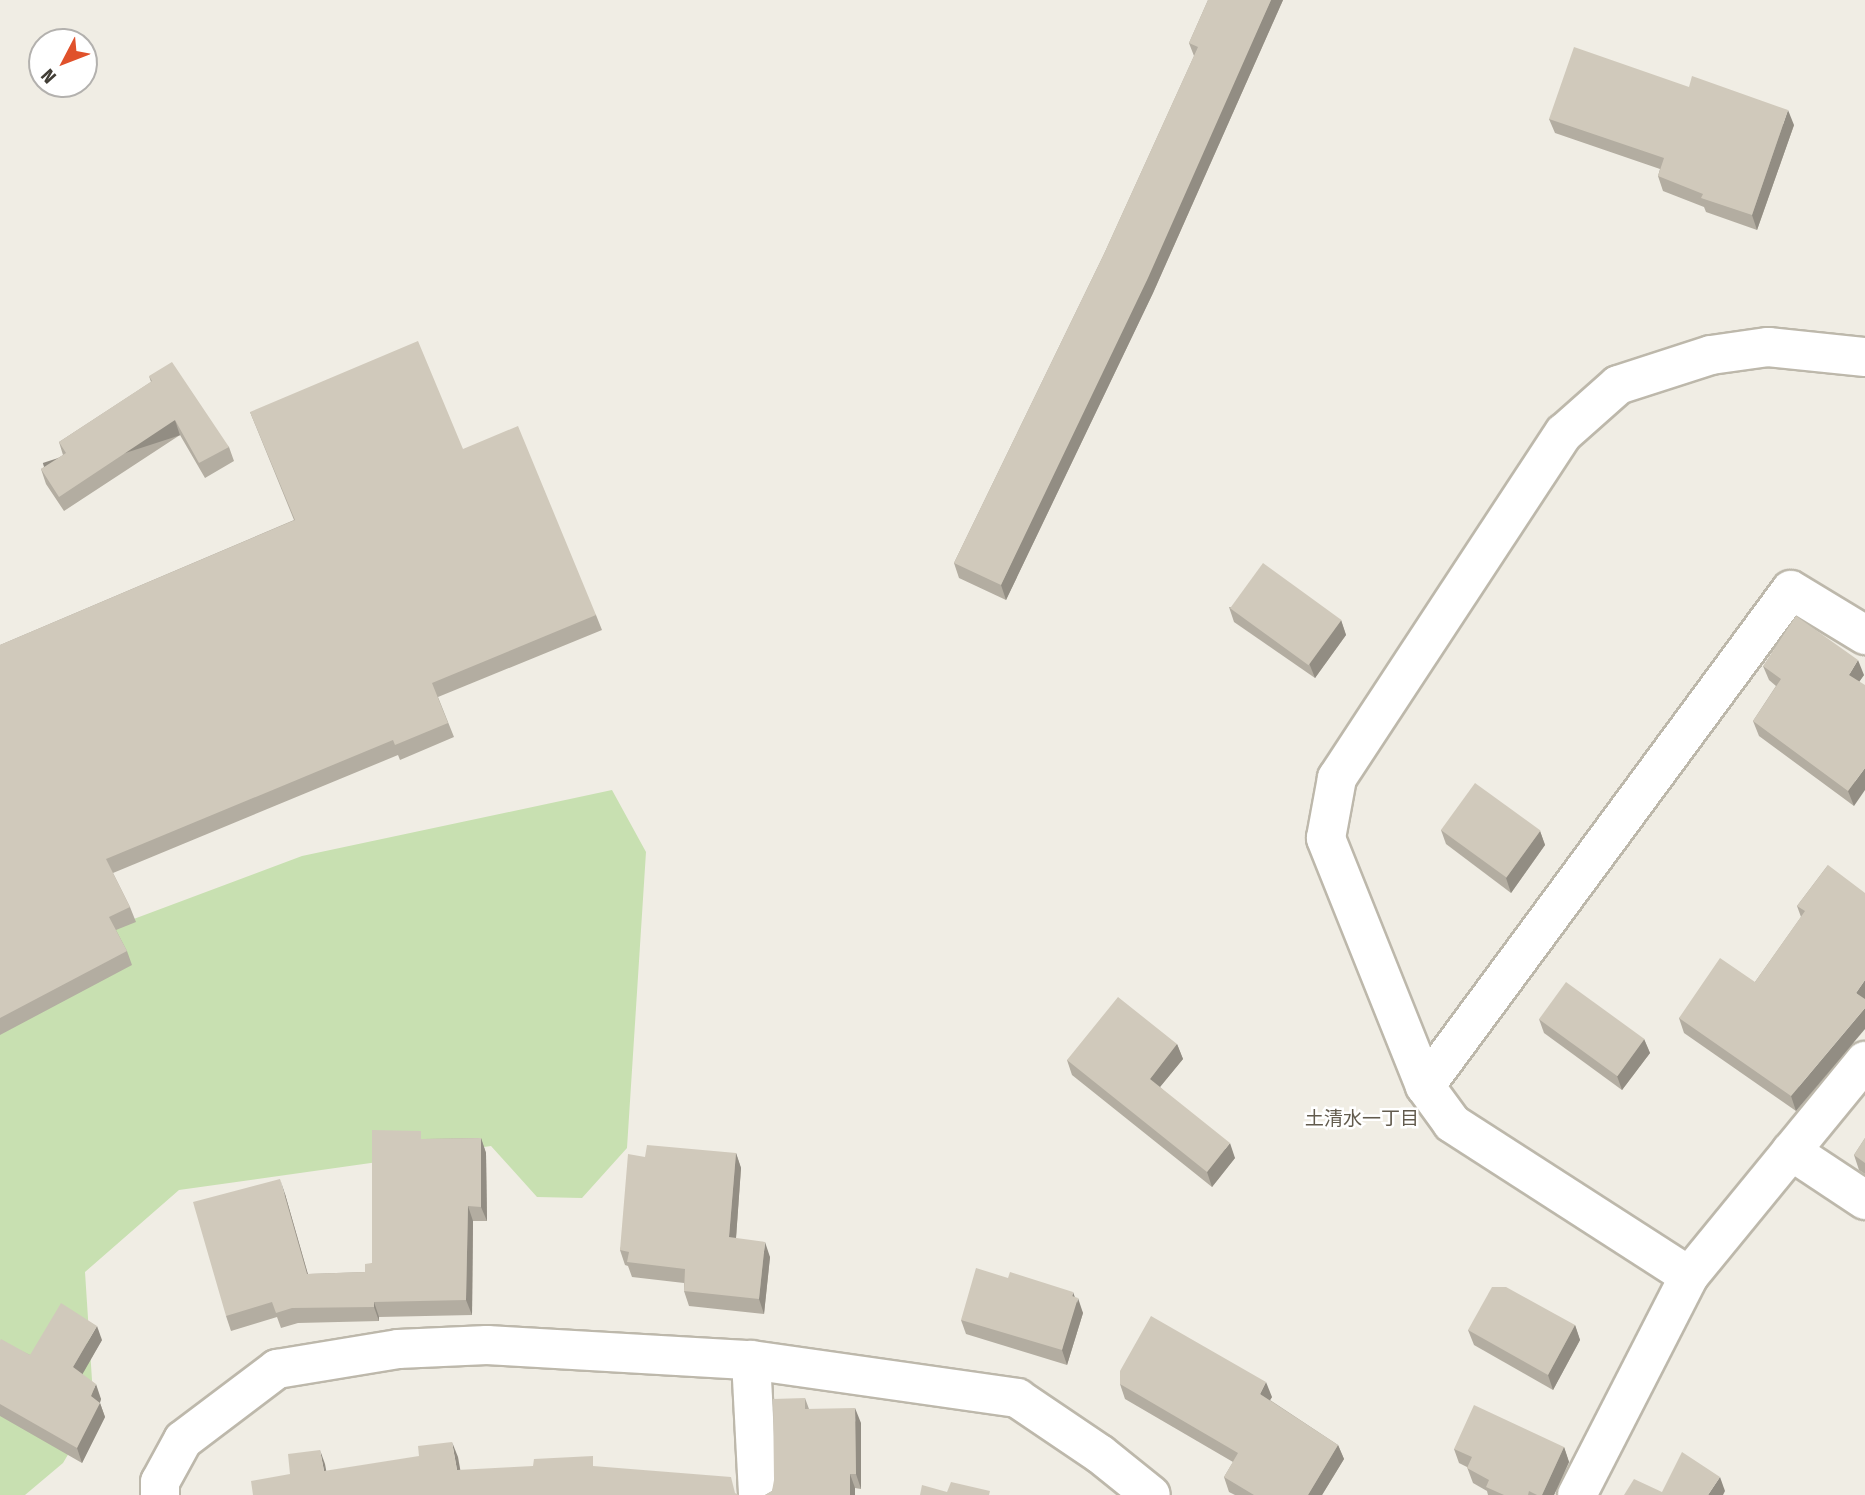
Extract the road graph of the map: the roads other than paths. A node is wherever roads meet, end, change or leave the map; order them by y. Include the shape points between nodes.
1 (1865, 357) edge
2 (1865, 635) edge
3 (1865, 1061) edge
4 (1425, 1086) junction
5 (1791, 1152) junction
6 (1865, 1199) edge
7 (1689, 1276) junction
8 (751, 1360) junction
9 (160, 1495) edge
10 (758, 1495) edge
11 (1151, 1495) edge
12 (1577, 1495) edge

1 - 4 street via 1768,347 1711,355 1618,385 1564,433 1338,778 1326,838
2 - 4 street via 1791,590
3 - 5 street
4 - 7 street via 1452,1123
5 - 6 street
5 - 7 street
7 - 12 street
8 - 9 street via 487,1345 398,1349 277,1369 183,1440 160,1482
8 - 10 street
8 - 11 street via 1017,1398

